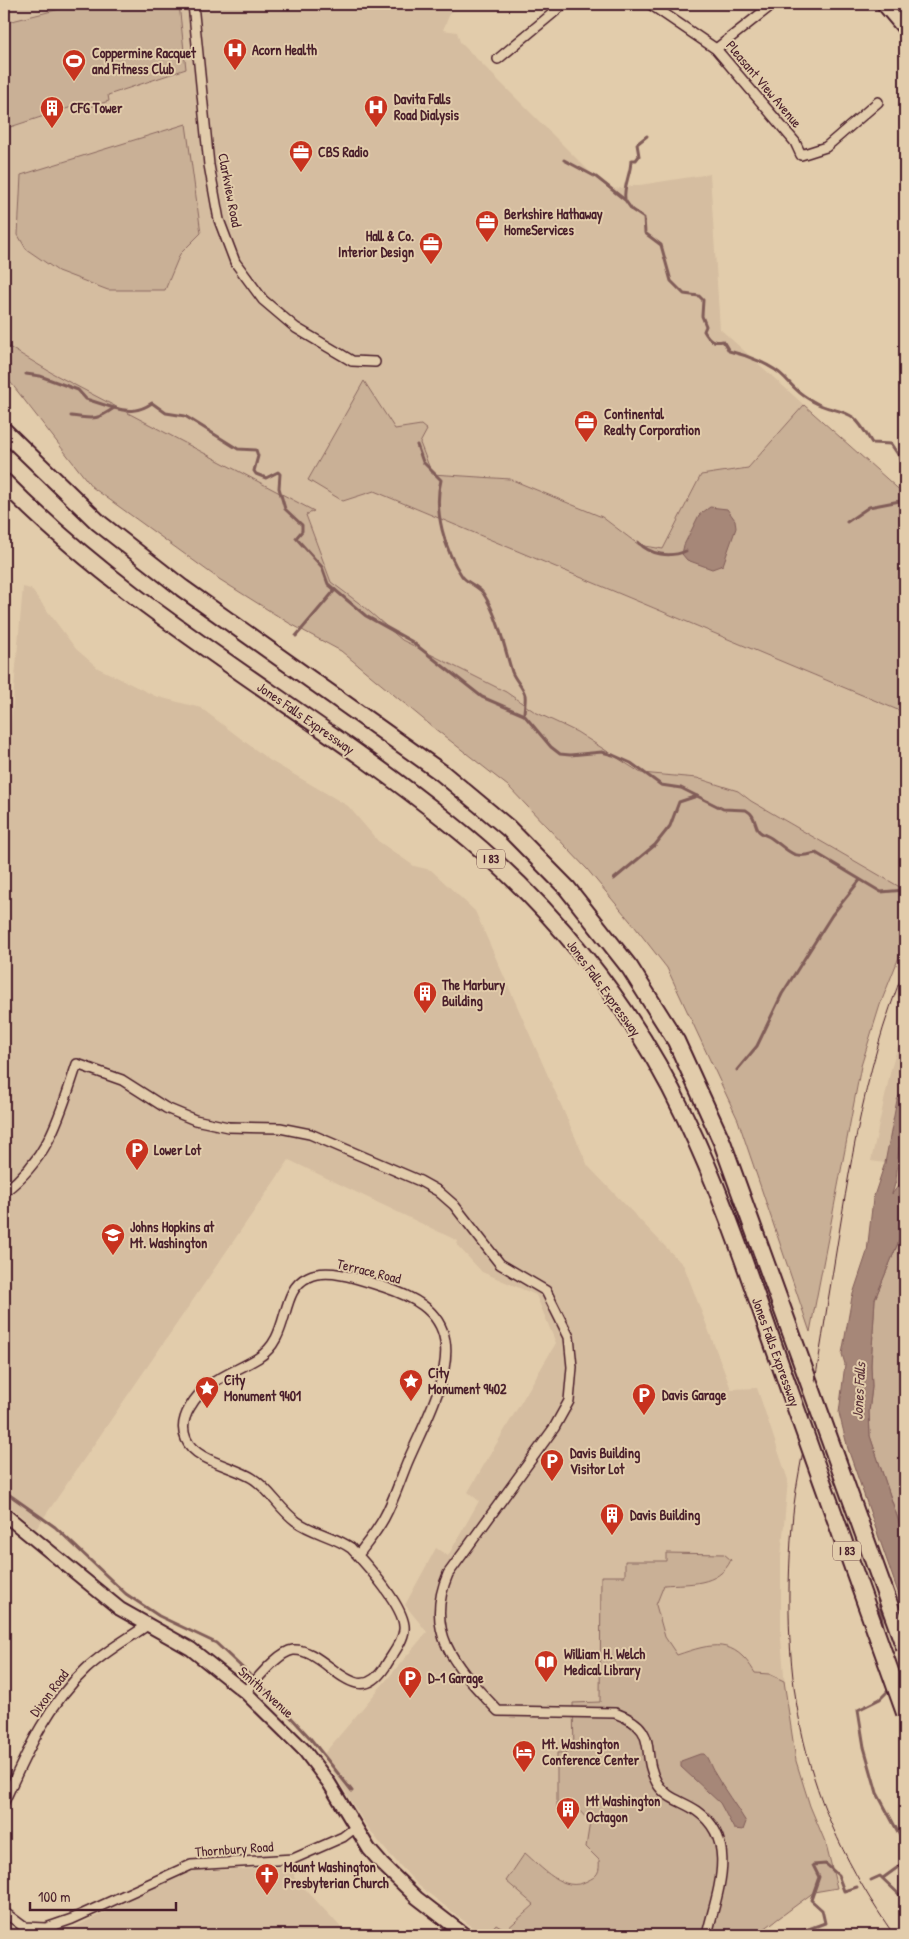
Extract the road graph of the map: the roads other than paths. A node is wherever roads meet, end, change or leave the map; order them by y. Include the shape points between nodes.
1 (193, 4) edge
2 (564, 4) edge
3 (650, 4) edge
4 (773, 4) edge
5 (883, 4) edge
6 (905, 30) edge
7 (716, 49) junction
8 (498, 59) dead end
9 (878, 102) dead end
10 (375, 362) dead end
11 (4, 431) edge
12 (4, 482) edge
13 (4, 1192) edge
14 (4, 1514) edge
15 (358, 1555) junction
16 (146, 1626) junction
17 (905, 1648) edge
18 (245, 1692) junction
19 (905, 1713) edge
20 (4, 1802) edge
21 (356, 1827) junction
22 (4, 1912) edge
23 (465, 1935) edge
24 (707, 1935) edge

1 - 10 street, Clarkview Road via 210,165 219,220 234,262 263,300 296,328 352,361
2 - 8 street
3 - 7 street, Pleasant View Avenue
4 - 7 street
5 - 6 main road
7 - 9 street, Pleasant View Avenue via 795,142 801,154 826,147
11 - 17 highway, Jones Falls Expressway / I 83, bridge via 99,523 182,588 442,773 508,828 568,888 630,968 676,1041 722,1142
12 - 19 highway, Jones Falls Expressway / I 83, bridge via 41,519 124,588 452,824 517,882 574,944 630,1019 686,1118 714,1182
13 - 24 street via 34,1165 52,1139 77,1064 122,1080 166,1108 195,1120 228,1127 280,1128 310,1134 420,1181 454,1205 500,1264 546,1291 570,1337 569,1401 554,1428 448,1574 440,1600 443,1638 456,1665 498,1711 614,1713 627,1717 642,1730 657,1784 675,1800 697,1811 715,1832 720,1845 721,1883
14 - 16 main road, Smith Avenue via 120,1609
15 - 15 street, Terrace Road via 385,1516 429,1414 442,1371 445,1341 436,1318 415,1299 342,1276 318,1274 308,1277 293,1290 279,1336 268,1350 202,1389 185,1415 184,1434 192,1447 253,1478 297,1522 341,1541
15 - 18 street, Terrace Road via 397,1606 404,1621 403,1637 382,1672 371,1681 357,1683 308,1654 293,1650 280,1656
16 - 18 main road, Smith Avenue via 191,1649
16 - 20 street, Dixon Road via 87,1668 67,1688 44,1720
18 - 21 main road, Smith Avenue via 304,1750
21 - 22 street, Thornbury Road via 293,1858 191,1865 46,1928 24,1927
21 - 23 main road, Smith Avenue via 369,1848 398,1880

